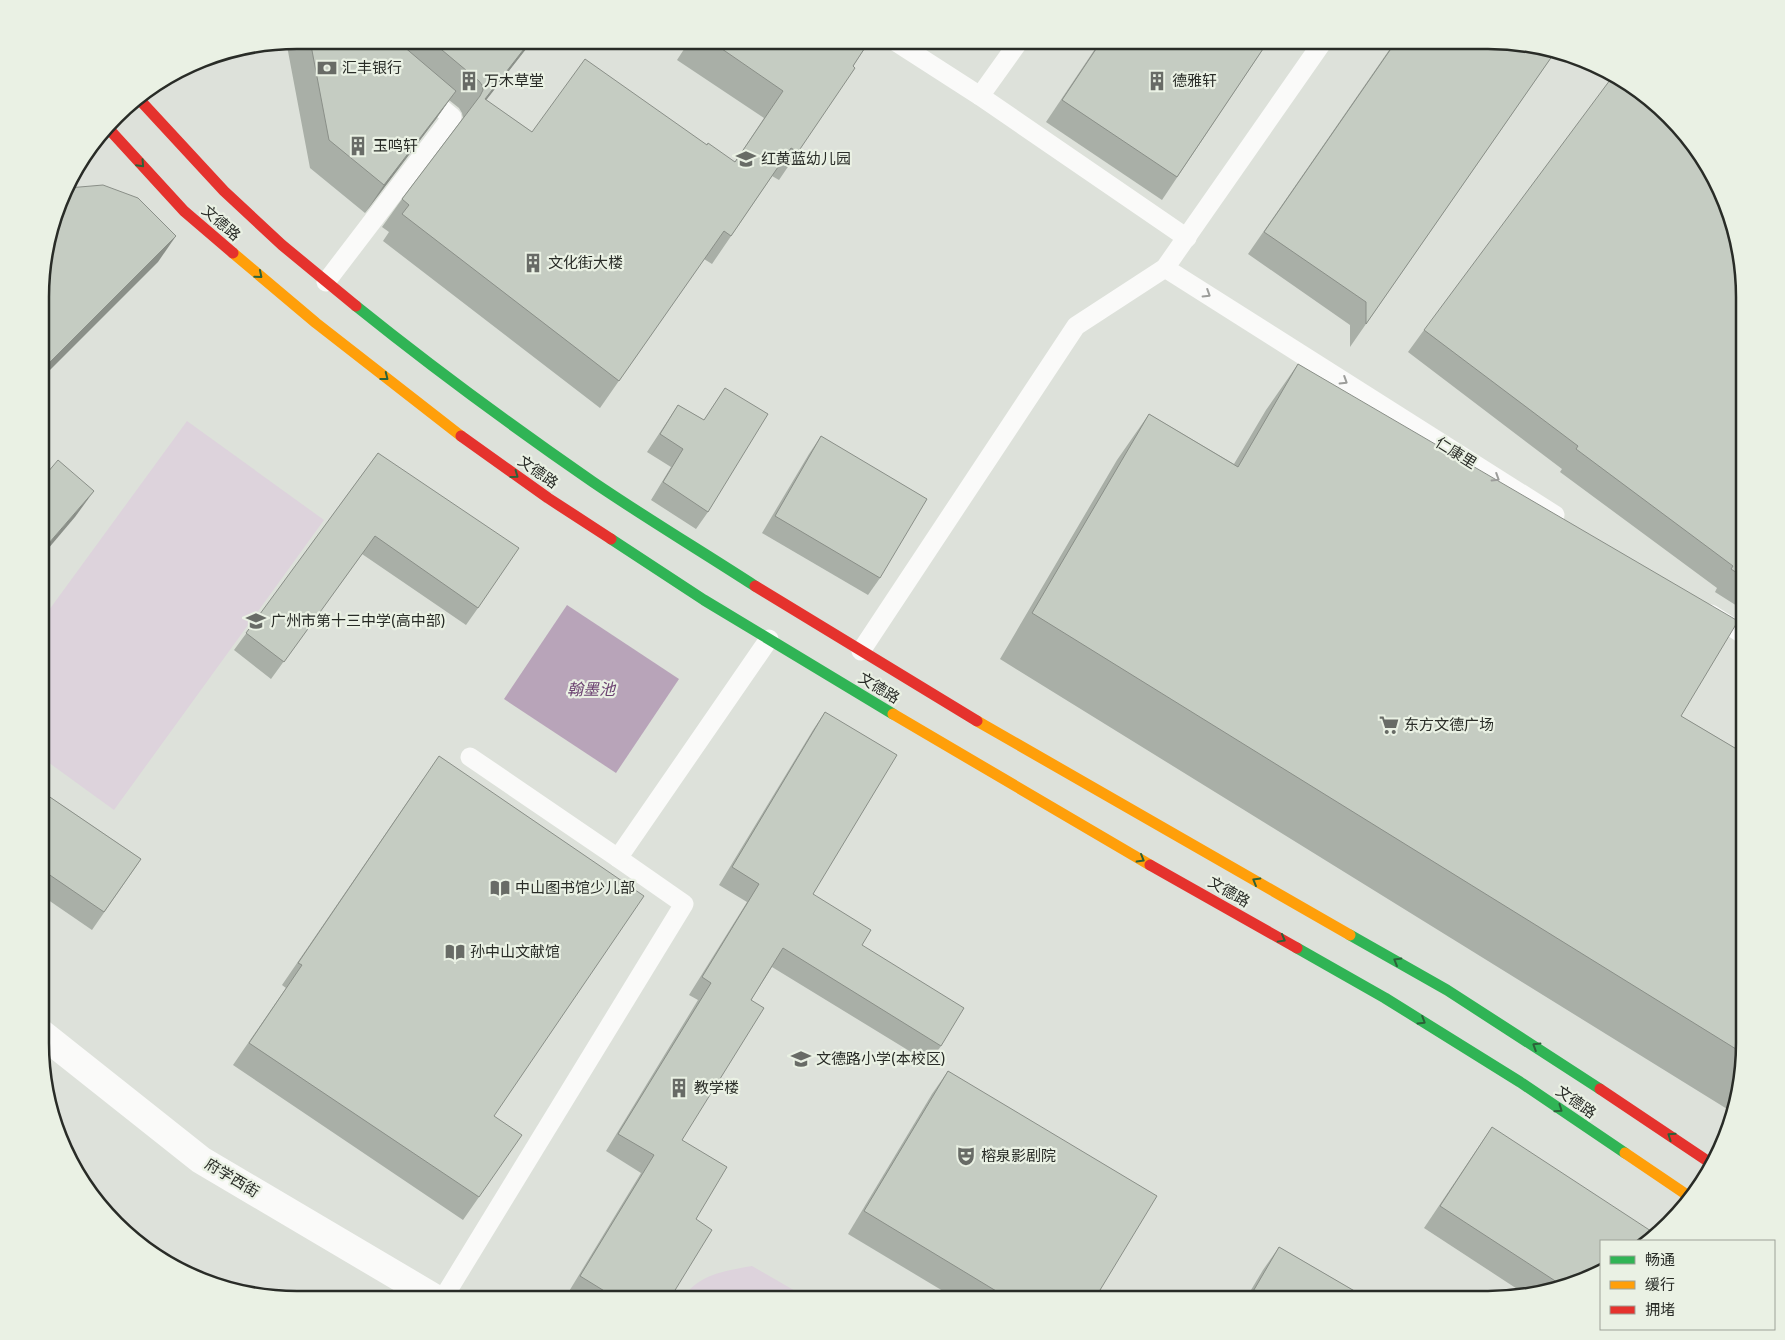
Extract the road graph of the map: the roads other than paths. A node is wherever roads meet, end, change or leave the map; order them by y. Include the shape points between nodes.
1 (907, 49) edge
2 (1014, 49) edge
3 (1318, 49) edge
4 (407, 80) edge
5 (980, 96) junction
6 (142, 103) edge
7 (111, 132) edge
8 (1187, 238) junction
9 (1165, 268) junction
10 (326, 282) junction
11 (1568, 523) edge
12 (1693, 603) edge
13 (1736, 630) edge
14 (770, 639) junction
15 (862, 652) junction
16 (470, 757) dead end
17 (618, 858) junction
18 (49, 1039) edge
19 (1707, 1160) edge
20 (1685, 1194) edge
21 (423, 1291) edge
22 (448, 1291) edge

1 - 5 lane
2 - 5 lane
3 - 8 lane
4 - 10 lane via 452,117
5 - 8 lane
6 - 10 main road, 文德路 via 224,191
7 -> 14 main road, 文德路 via 184,210 246,264 465,439 548,498
8 - 9 lane
9 -> 11 lane, 仁康里
9 - 15 lane via 1076,326
10 - 15 main road, 文德路 via 486,406 594,482
12 - 13 lane
14 - 17 lane
14 -> 20 main road, 文德路 via 1136,856 1385,998 1520,1082
19 -> 15 main road, 文德路 via 1447,990
16 - 17 lane
17 - 22 lane via 684,904
18 - 21 street, 府学西街 via 201,1160

